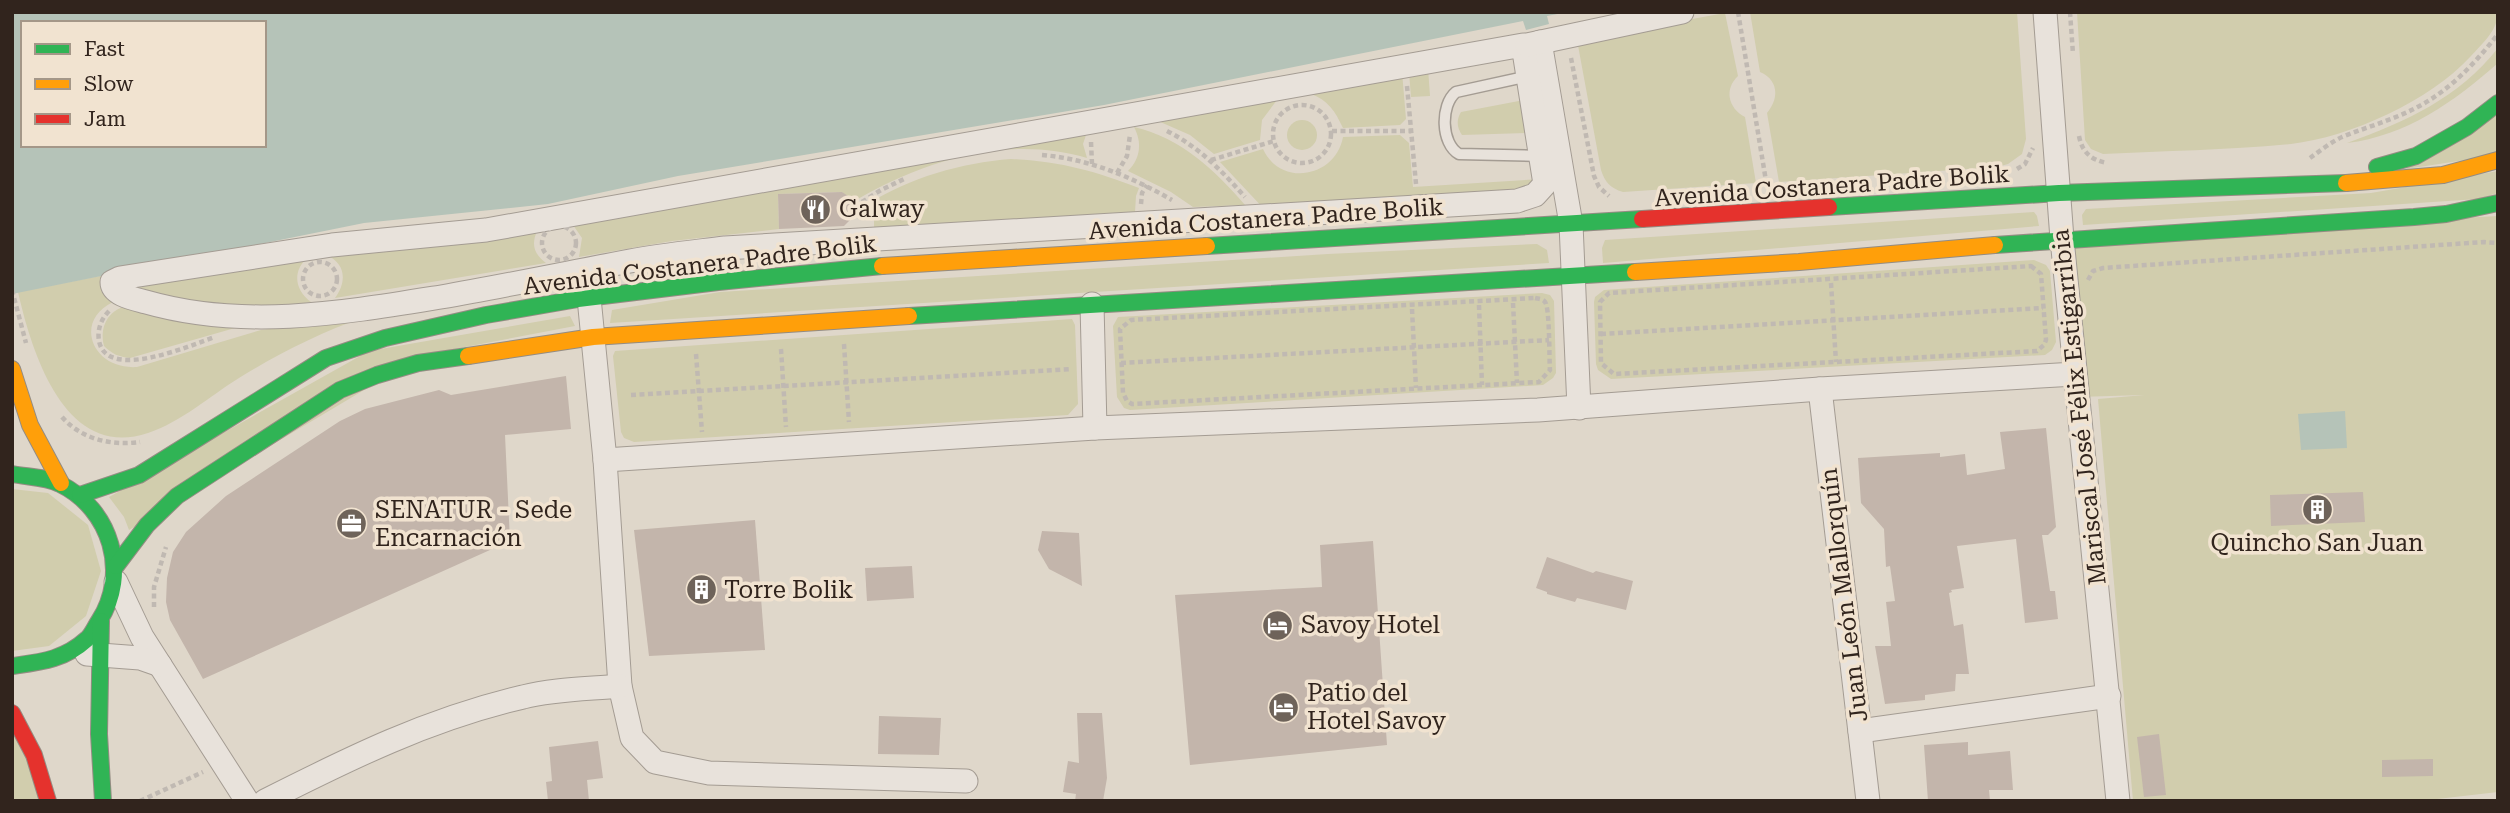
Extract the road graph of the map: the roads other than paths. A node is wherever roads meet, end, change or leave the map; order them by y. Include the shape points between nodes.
1 (1682, 12) edge
2 (2045, 12) edge
3 (1534, 38) junction
4 (1537, 74) junction
5 (2498, 103) edge
6 (1550, 156) junction
7 (2498, 160) edge
8 (2322, 185) junction
9 (2059, 193) junction
10 (2498, 204) edge
11 (2445, 214) junction
12 (2498, 216) edge
13 (1571, 224) junction
14 (2062, 239) junction
15 (1573, 275) junction
16 (589, 298) junction
17 (1092, 304) junction
18 (593, 337) junction
19 (12, 369) edge
20 (2075, 374) junction
21 (1820, 389) junction
22 (1579, 408) junction
23 (1095, 428) junction
24 (605, 460) junction
25 (12, 474) edge
26 (61, 483) junction
27 (80, 495) junction
28 (116, 574) junction
29 (101, 621) junction
30 (100, 653) junction
31 (66, 655) junction
32 (160, 665) junction
33 (12, 666) edge
34 (620, 686) junction
35 (2109, 696) junction
36 (12, 713) edge
37 (1860, 731) junction
38 (966, 781) dead end
39 (48, 801) edge
40 (103, 801) edge
41 (247, 801) edge
42 (265, 801) edge
43 (1868, 801) edge
44 (2118, 801) edge

1 - 3 street via 1567,37
2 - 9 street, Mariscal José Félix Estigarribia
3 - 4 street
3 - 6 street via 1406,68 486,230 332,245 120,278 112,286 168,309 221,317 278,318 363,310 632,260 725,248 1527,199 1545,184
4 - 6 street
4 - 6 lane via 1456,92 1445,114 1447,141 1459,154
5 - 8 main road via 2416,156
6 - 13 street
7 - 8 main road, Avenida Costanera Padre Bolik via 2443,175
8 - 9 main road, Avenida Costanera Padre Bolik
9 - 13 main road, Avenida Costanera Padre Bolik
9 - 14 street, Mariscal José Félix Estigarribia
10 - 11 main road
11 - 12 main road
11 - 14 main road
13 - 15 street
13 - 16 main road, Avenida Costanera Padre Bolik via 857,268
14 - 15 main road via 1799,262
14 - 20 street, Mariscal José Félix Estigarribia
15 - 17 main road
15 - 22 street
16 - 18 street
16 - 27 main road, Avenida Costanera Padre Bolik via 426,327 349,349 327,358 139,475
17 - 18 main road
17 - 23 street
18 - 24 street
18 - 28 main road via 418,363 340,390 177,496 147,525
19 - 26 main road via 30,425
20 - 21 street
20 - 35 street, Mariscal José Félix Estigarribia
21 - 22 street
21 - 37 street, Juan León Mallorquín
22 - 23 street
23 - 24 street
24 - 34 street
25 - 26 main road via 34,474
26 - 27 main road
27 - 28 main road via 100,517 111,541
28 - 29 main road
28 - 32 street via 127,610
29 - 30 main road
29 - 31 main road
30 - 31 street
30 - 32 street
30 - 40 main road
31 - 33 main road via 26,667
32 - 41 street
34 - 38 street via 632,738 655,762 709,773
34 - 42 street via 526,696 410,731
35 - 37 street
35 - 44 street, Mariscal José Félix Estigarribia
36 - 39 main road via 43,779
37 - 43 street, Juan León Mallorquín

